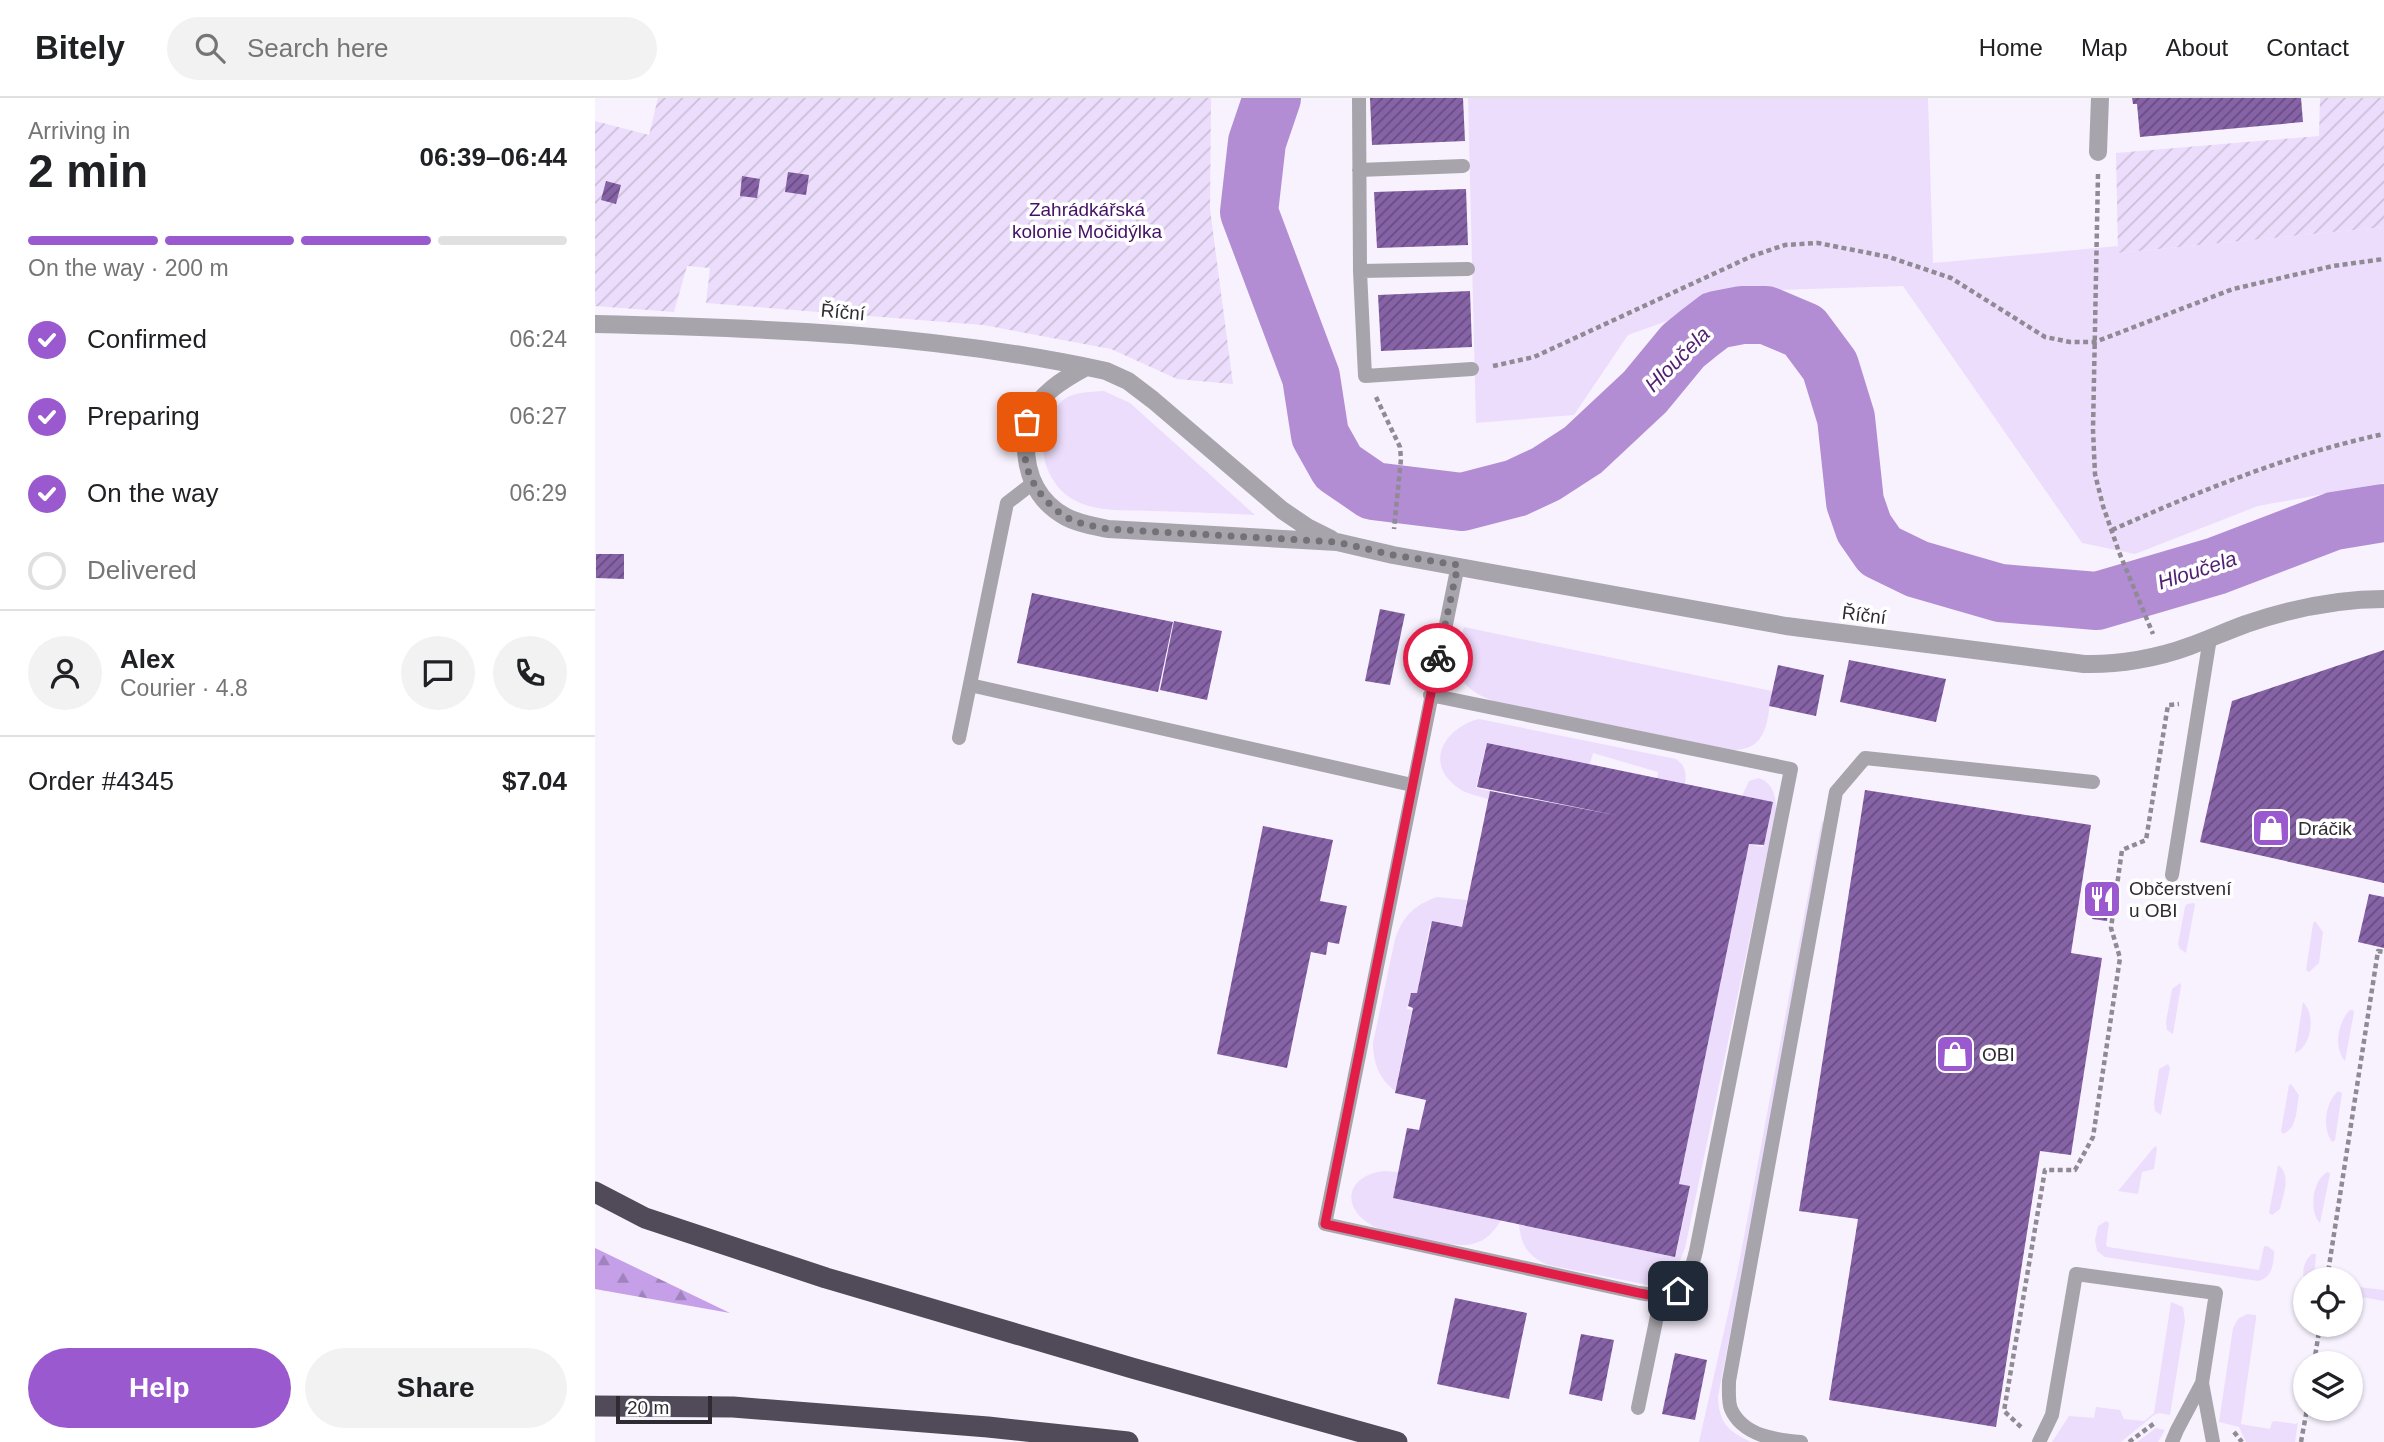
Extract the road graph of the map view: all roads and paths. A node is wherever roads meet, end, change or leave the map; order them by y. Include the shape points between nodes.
1 (1359, 98) edge
2 (2100, 98) edge
3 (2098, 152) joint
4 (1463, 166) dead end
5 (1359, 170) junction
6 (2384, 259) edge
7 (1468, 269) dead end
8 (1360, 271) junction
9 (595, 324) edge
10 (2095, 342) junction
11 (1086, 367) junction
12 (1472, 369) joint
13 (1365, 376) junction
14 (2384, 433) edge
15 (1033, 483) junction
16 (1395, 521) dead end
17 (2112, 530) junction
18 (1337, 542) junction
19 (1458, 565) junction
20 (2384, 599) edge
21 (2145, 615) dead end
22 (2210, 638) junction
23 (970, 685) junction
24 (1430, 695) junction
25 (2201, 701) junction
26 (959, 738) dead end
27 (2093, 782) dead end
28 (1412, 785) junction
29 (2172, 875) dead end
30 (2384, 952) edge
31 (595, 1192) edge
32 (2329, 1267) edge
33 (1661, 1297) junction
34 (2202, 1383) junction
35 (595, 1406) edge
36 (1638, 1408) dead end
37 (2305, 1421) edge
38 (2034, 1438) edge
39 (1128, 1442) edge
40 (1397, 1442) edge
41 (1801, 1442) edge
42 (2172, 1442) edge
43 (2213, 1442) edge
44 (2301, 1442) edge

1 - 5 lane
2 - 3 street
3 - 10 path
4 - 5 lane
5 - 8 lane
6 - 10 path via 2333,265 2233,289
7 - 8 lane
8 - 13 lane
9 - 11 street, Říční via 876,336
10 - 12 path via 2045,337 1951,278 1889,257 1818,243 1785,245 1752,256 1534,357
10 - 17 path via 2095,474
11 - 15 street, Říční via 1061,380 1027,422 1024,456
11 - 18 street, Říční via 1128,381 1282,510
12 - 13 lane
13 - 16 path via 1400,447
14 - 17 path via 2272,464
15 - 18 street, Říční via 1066,517 1108,529
15 - 23 lane via 1007,503
17 - 21 path
18 - 19 street, Říční
19 - 22 street, Říční via 1786,626 2072,663 2110,664
19 - 24 lane
20 - 22 street, Říční via 2330,603
22 - 25 lane
23 - 26 lane
23 - 28 lane
24 - 28 lane
24 - 33 lane via 1791,769 1691,1272 1683,1289
25 - 29 lane
25 - 38 path via 2168,705 2146,840 2122,850 2111,928 2120,958 2093,1137 2075,1170 2045,1170 2004,1411
27 - 41 lane via 1865,758 1836,792 1729,1381 1731,1408 1744,1425 1779,1440
28 - 33 lane via 1325,1224
30 - 32 path via 2378,951
31 - 40 highway via 645,1218 826,1278
33 - 36 lane
34 - 38 lane via 2217,1293 2076,1274 2052,1415
34 - 42 lane
34 - 43 lane
35 - 39 highway via 733,1407
37 - 44 path

